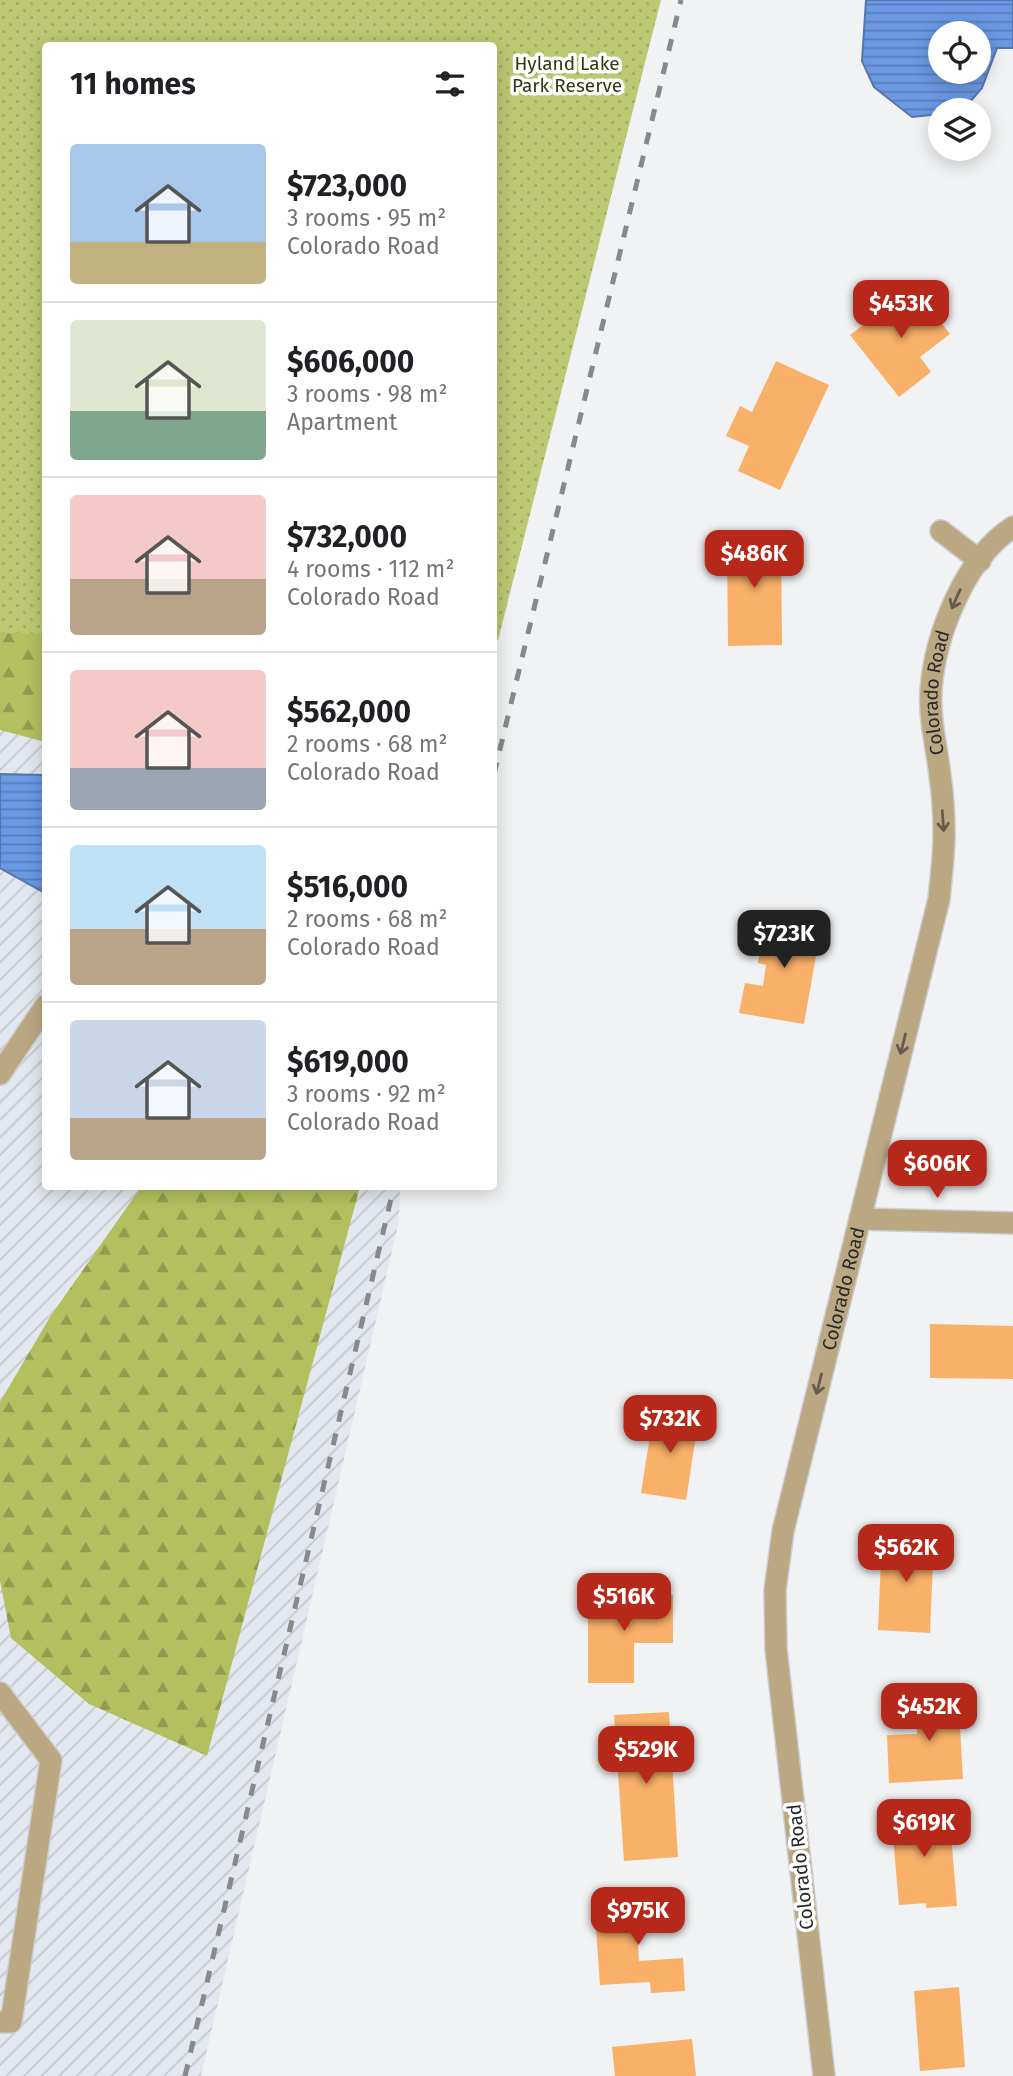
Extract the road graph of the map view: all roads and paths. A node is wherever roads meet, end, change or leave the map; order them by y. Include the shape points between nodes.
1 (1013, 527) edge
2 (941, 531) dead end
3 (980, 561) junction
4 (42, 1010) edge
5 (0, 1074) edge
6 (860, 1219) junction
7 (1013, 1223) edge
8 (0, 1693) edge
9 (0, 2022) edge
10 (824, 2076) edge

1 - 3 street, Colorado Road
2 - 3 street
3 -> 6 street, Colorado Road via 966,577 942,631 931,691 944,836 939,899
4 - 5 street
6 - 7 street
6 -> 10 street, Colorado Road via 783,1531 775,1590 776,1649
8 - 9 street via 51,1760 10,2022

